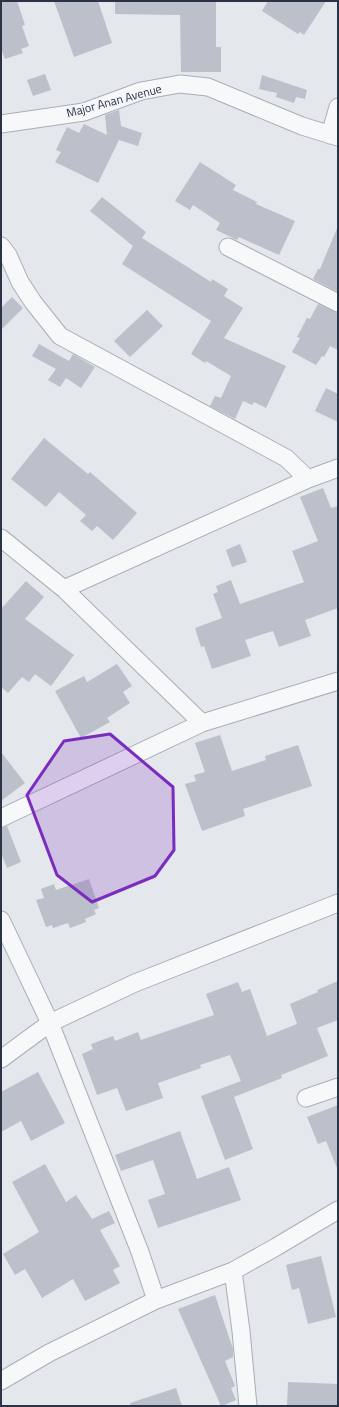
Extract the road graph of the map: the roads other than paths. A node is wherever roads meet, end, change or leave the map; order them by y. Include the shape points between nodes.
1 (338, 107) edge
2 (1, 124) edge
3 (334, 136) edge
4 (1, 246) edge
5 (228, 247) dead end
6 (338, 303) edge
7 (338, 468) edge
8 (308, 479) junction
9 (1, 538) edge
10 (64, 589) junction
11 (338, 681) edge
12 (202, 723) junction
13 (1, 818) edge
14 (338, 903) edge
15 (1, 920) edge
16 (50, 1023) junction
17 (1, 1059) edge
18 (338, 1087) edge
19 (306, 1098) dead end
20 (338, 1210) edge
21 (233, 1271) junction
22 (156, 1300) junction
23 (1, 1381) edge
24 (248, 1406) edge

1 - 3 street
2 - 3 street, Major Anan Avenue via 84,112 141,91 180,84 208,87 302,126
4 - 8 street via 8,254 20,282 33,302 60,336 286,458
5 - 6 street
7 - 8 street
8 - 10 street
9 - 10 street
10 - 12 street
11 - 12 street
12 - 13 street
14 - 16 street via 135,983
15 - 16 street
16 - 17 street
16 - 22 street via 140,1252
18 - 19 street
20 - 21 street
21 - 22 street
21 - 24 street via 242,1331
22 - 23 street via 49,1352

